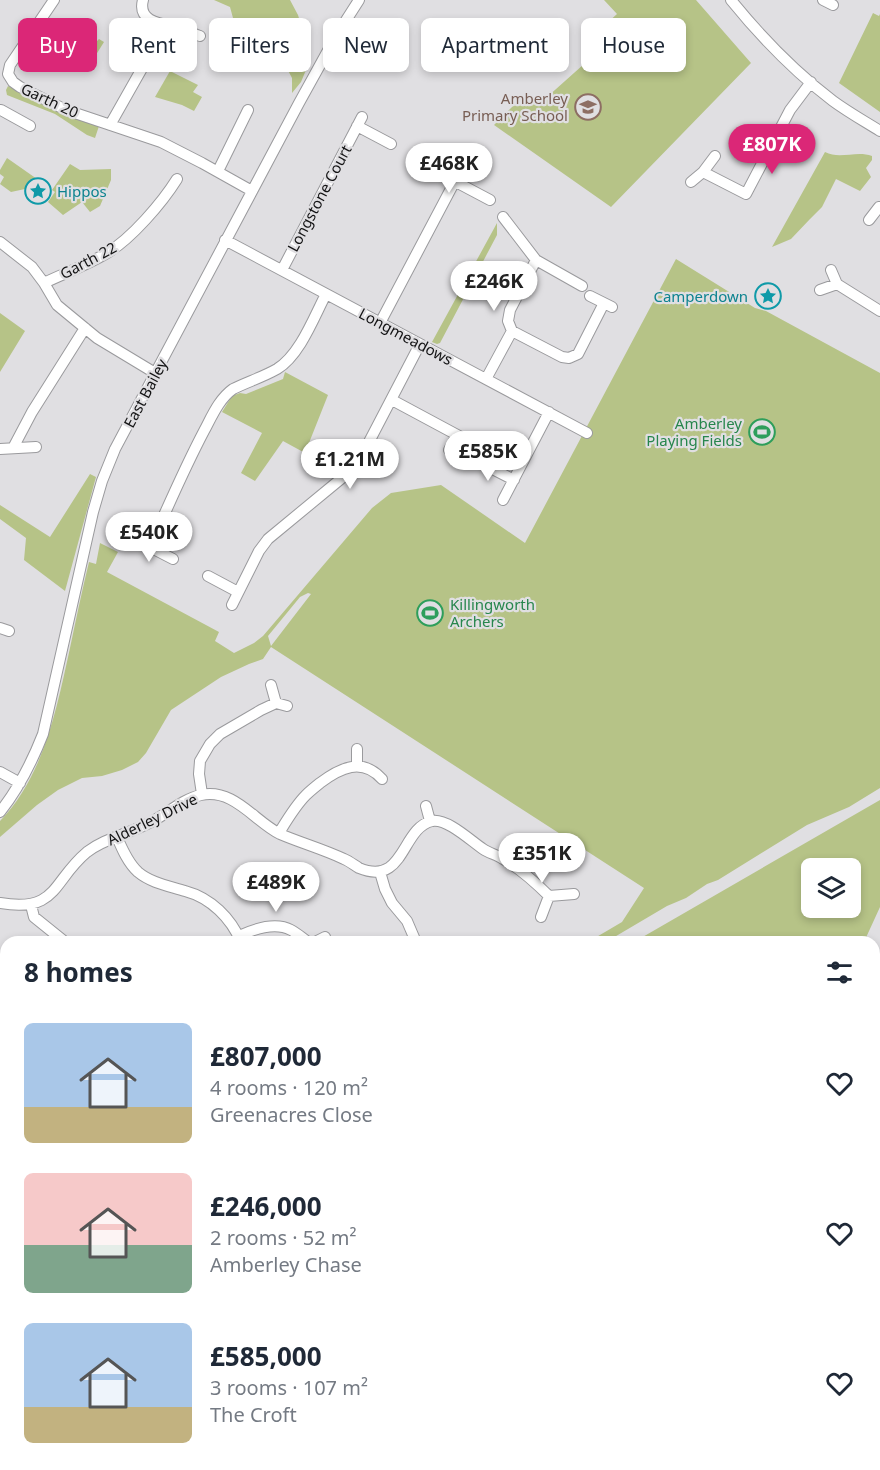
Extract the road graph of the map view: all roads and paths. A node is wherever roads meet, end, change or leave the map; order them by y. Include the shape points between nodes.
1 (54, 0) edge
2 (143, 0) edge
3 (359, 0) edge
4 (731, 0) edge
5 (148, 18) edge
6 (197, 35) edge
7 (200, 36) dead end
8 (140, 72) edge
9 (811, 82) junction
10 (8, 100) dead end
11 (248, 110) dead end
12 (0, 111) edge
13 (110, 125) junction
14 (30, 126) dead end
15 (880, 131) edge
16 (391, 144) dead end
17 (715, 156) dead end
18 (423, 164) dead end
19 (218, 171) junction
20 (703, 172) junction
21 (177, 179) dead end
22 (455, 181) junction
23 (691, 182) dead end
24 (252, 191) junction
25 (490, 200) dead end
26 (878, 206) edge
27 (502, 217) dead end
28 (869, 220) dead end
29 (225, 240) junction
30 (0, 242) edge
31 (536, 260) junction
32 (282, 270) junction
33 (831, 270) dead end
34 (44, 283) junction
35 (837, 284) junction
36 (582, 286) dead end
37 (820, 290) dead end
38 (326, 294) junction
39 (591, 296) dead end
40 (880, 311) edge
41 (380, 323) junction
42 (86, 328) junction
43 (512, 331) junction
44 (420, 344) junction
45 (155, 373) junction
46 (486, 379) junction
47 (392, 400) junction
48 (549, 412) junction
49 (587, 433) dead end
50 (457, 435) junction
51 (474, 444) dead end
52 (36, 447) dead end
53 (0, 448) edge
54 (13, 448) junction
55 (449, 450) dead end
56 (475, 460) dead end
57 (514, 480) junction
58 (503, 500) dead end
59 (138, 541) dead end
60 (150, 547) junction
61 (173, 559) dead end
62 (208, 576) dead end
63 (238, 592) junction
64 (232, 605) dead end
65 (271, 685) dead end
66 (276, 703) junction
67 (287, 706) dead end
68 (357, 748) dead end
69 (357, 766) junction
70 (0, 772) edge
71 (382, 779) dead end
72 (20, 783) junction
73 (202, 794) junction
74 (426, 806) dead end
75 (0, 812) edge
76 (430, 821) junction
77 (279, 833) junction
78 (117, 837) junction
79 (380, 872) junction
80 (574, 894) dead end
81 (549, 896) junction
82 (0, 903) edge
83 (31, 905) junction
84 (541, 917) dead end
85 (57, 936) edge
86 (238, 936) edge
87 (243, 936) edge
88 (300, 936) edge
89 (413, 936) edge

1 - 13 street, Garth 20 via 10,65 10,79 66,110
2 - 5 street
3 - 24 street, East Bailey
4 - 9 street via 787,62
6 - 7 street
8 - 13 street
9 - 15 street
9 - 20 street via 790,110 746,194
10 - 12 street
11 - 19 street
12 - 14 street
13 - 19 street, Garth 20 via 161,142
16 - 32 street, Longstone Court via 359,122
17 - 20 street
18 - 22 street
19 - 24 street, Garth 20
20 - 23 street
21 - 34 street, Garth 22 via 125,241
22 - 25 street
22 - 41 street
24 - 29 street, East Bailey
26 - 28 street
27 - 31 street
29 - 32 street, Longmeadows
29 - 45 street, East Bailey
30 - 34 street, Garth 22 via 32,267
31 - 36 street
31 - 43 street via 510,310 508,321
32 - 38 street, Longmeadows
33 - 35 street
34 - 42 street, Garth 22 via 57,305
35 - 37 street
35 - 40 street
38 - 41 street, Longmeadows
38 - 60 street via 300,344 285,363 233,389 219,403 185,466
39 - 43 street via 608,305 578,354 569,358
41 - 44 street, Longmeadows
42 - 45 street, Garth 22
42 - 54 street
43 - 46 street
44 - 46 street, Longmeadows
44 - 47 street
45 - 72 street, East Bailey via 102,481 43,734
46 - 48 street, Longmeadows
47 - 50 street
47 - 63 street via 358,463 268,539
48 - 49 street, Longmeadows
48 - 57 street
50 - 51 street
50 - 55 street
52 - 54 street
53 - 54 street
56 - 57 street
57 - 58 street
59 - 60 street
60 - 61 street
62 - 63 street
63 - 64 street
65 - 66 street
66 - 67 street
66 - 73 street via 220,734 210,744 200,761
68 - 69 street
69 - 71 street via 376,772
69 - 77 street via 330,776 307,794
70 - 72 street
72 - 75 street, East Bailey
73 - 77 street, Alderley Drive via 235,801
73 - 78 street, Alderley Drive
74 - 76 street
76 - 79 street via 415,832 398,859
76 - 81 street via 461,831 533,879
77 - 79 street, Alderley Drive via 359,868
78 - 83 street, Alderley Drive via 89,851 45,899
78 - 86 street via 137,871 160,884 208,901 218,908
79 - 89 street via 392,903
80 - 81 street
81 - 84 street
82 - 83 street
83 - 85 street via 34,917
87 - 88 street via 263,928 280,927

